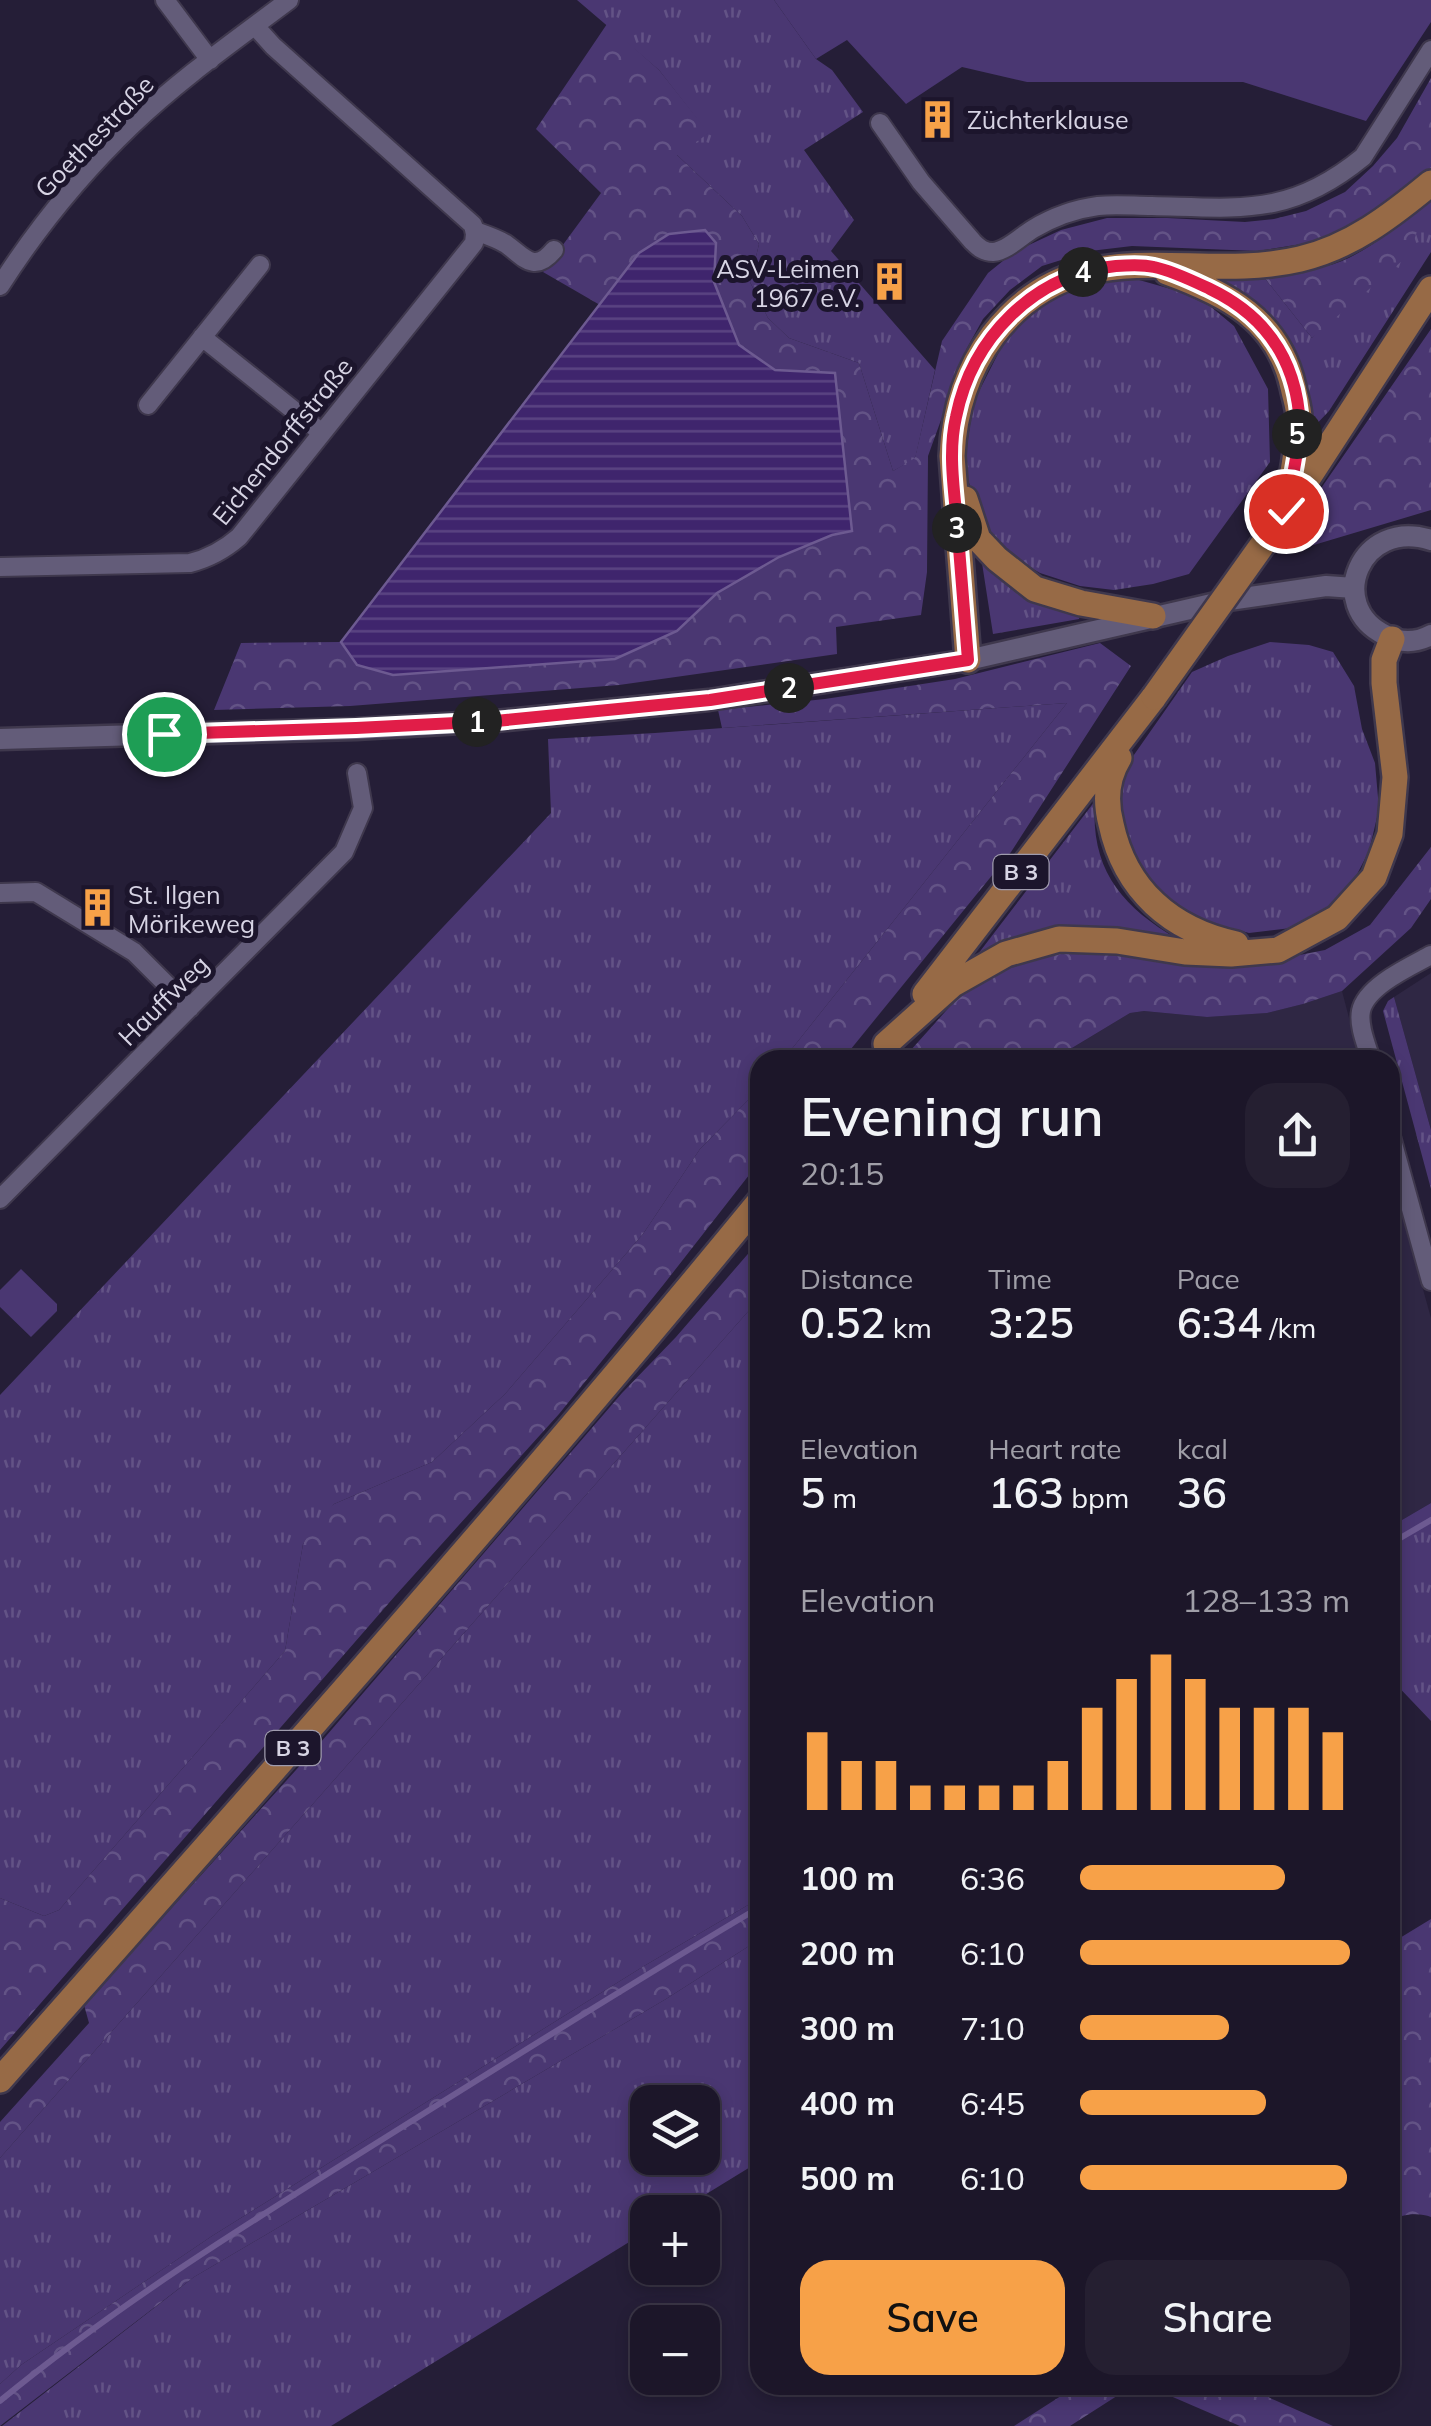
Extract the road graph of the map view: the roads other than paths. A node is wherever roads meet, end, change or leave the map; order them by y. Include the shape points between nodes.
1 (165, 0) edge
2 (289, 0) edge
3 (255, 26) junction
4 (1431, 50) edge
5 (210, 60) junction
6 (880, 123) dead end
7 (1431, 183) edge
8 (475, 231) junction
9 (554, 250) dead end
10 (260, 265) dead end
11 (1153, 266) junction
12 (0, 286) edge
13 (1431, 289) edge
14 (202, 338) junction
15 (148, 405) dead end
16 (322, 433) junction
17 (952, 456) junction
18 (1280, 521) junction
19 (1431, 540) edge
20 (0, 567) edge
21 (1354, 588) junction
22 (1153, 616) junction
23 (1431, 635) edge
24 (1392, 639) junction
25 (968, 660) junction
26 (1154, 697) junction
27 (0, 739) edge
28 (357, 773) dead end
29 (0, 893) edge
30 (1278, 950) junction
31 (1431, 955) edge
32 (190, 1008) junction
33 (882, 1050) edge
34 (882, 1050) edge
35 (1368, 1050) edge
36 (1400, 1169) edge
37 (0, 1199) edge
38 (750, 1213) edge
39 (1431, 1281) edge
40 (0, 2080) edge

1 - 5 street
2 - 3 street, Goethestraße
3 - 5 street, Goethestraße
3 - 8 street
4 - 6 street via 1362,157 1296,198 1243,208 1087,208 992,252 978,247 929,192
5 - 12 street, Goethestraße via 100,158
7 - 11 main road via 1376,226 1328,251 1257,266
8 - 9 street via 529,262
8 - 16 street, Eichendorffstraße via 472,246
10 - 14 street
11 - 17 main road via 1076,274 1011,314 964,388
11 - 18 main road via 1228,298 1279,348 1300,415
13 - 18 main road, B 3
14 - 15 street
14 - 16 street
16 - 20 street, Eichendorffstraße via 238,537 204,559
17 - 22 main road via 978,539 1022,580 1081,604
17 - 25 main road
18 - 26 main road, B 3, bridge
19 - 21 street via 1395,536 1379,543 1357,571
21 - 22 street via 1326,586
21 - 24 street via 1365,620
22 - 25 street
23 - 24 street
24 - 30 main road via 1384,660 1396,777 1390,834 1374,877 1338,918
25 - 27 street via 710,700 496,721
26 - 30 main road via 1110,772 1106,806 1131,879 1192,931
26 - 33 main road, B 3
28 - 32 street, Hauffweg via 363,808 344,852
29 - 32 street via 36,892 134,952
30 - 34 main road via 1216,954 1058,939 1006,954 953,984
31 - 35 street via 1365,1001 1360,1016
32 - 37 street, Hauffweg
36 - 39 street
38 - 40 main road, B 3 via 583,1414

